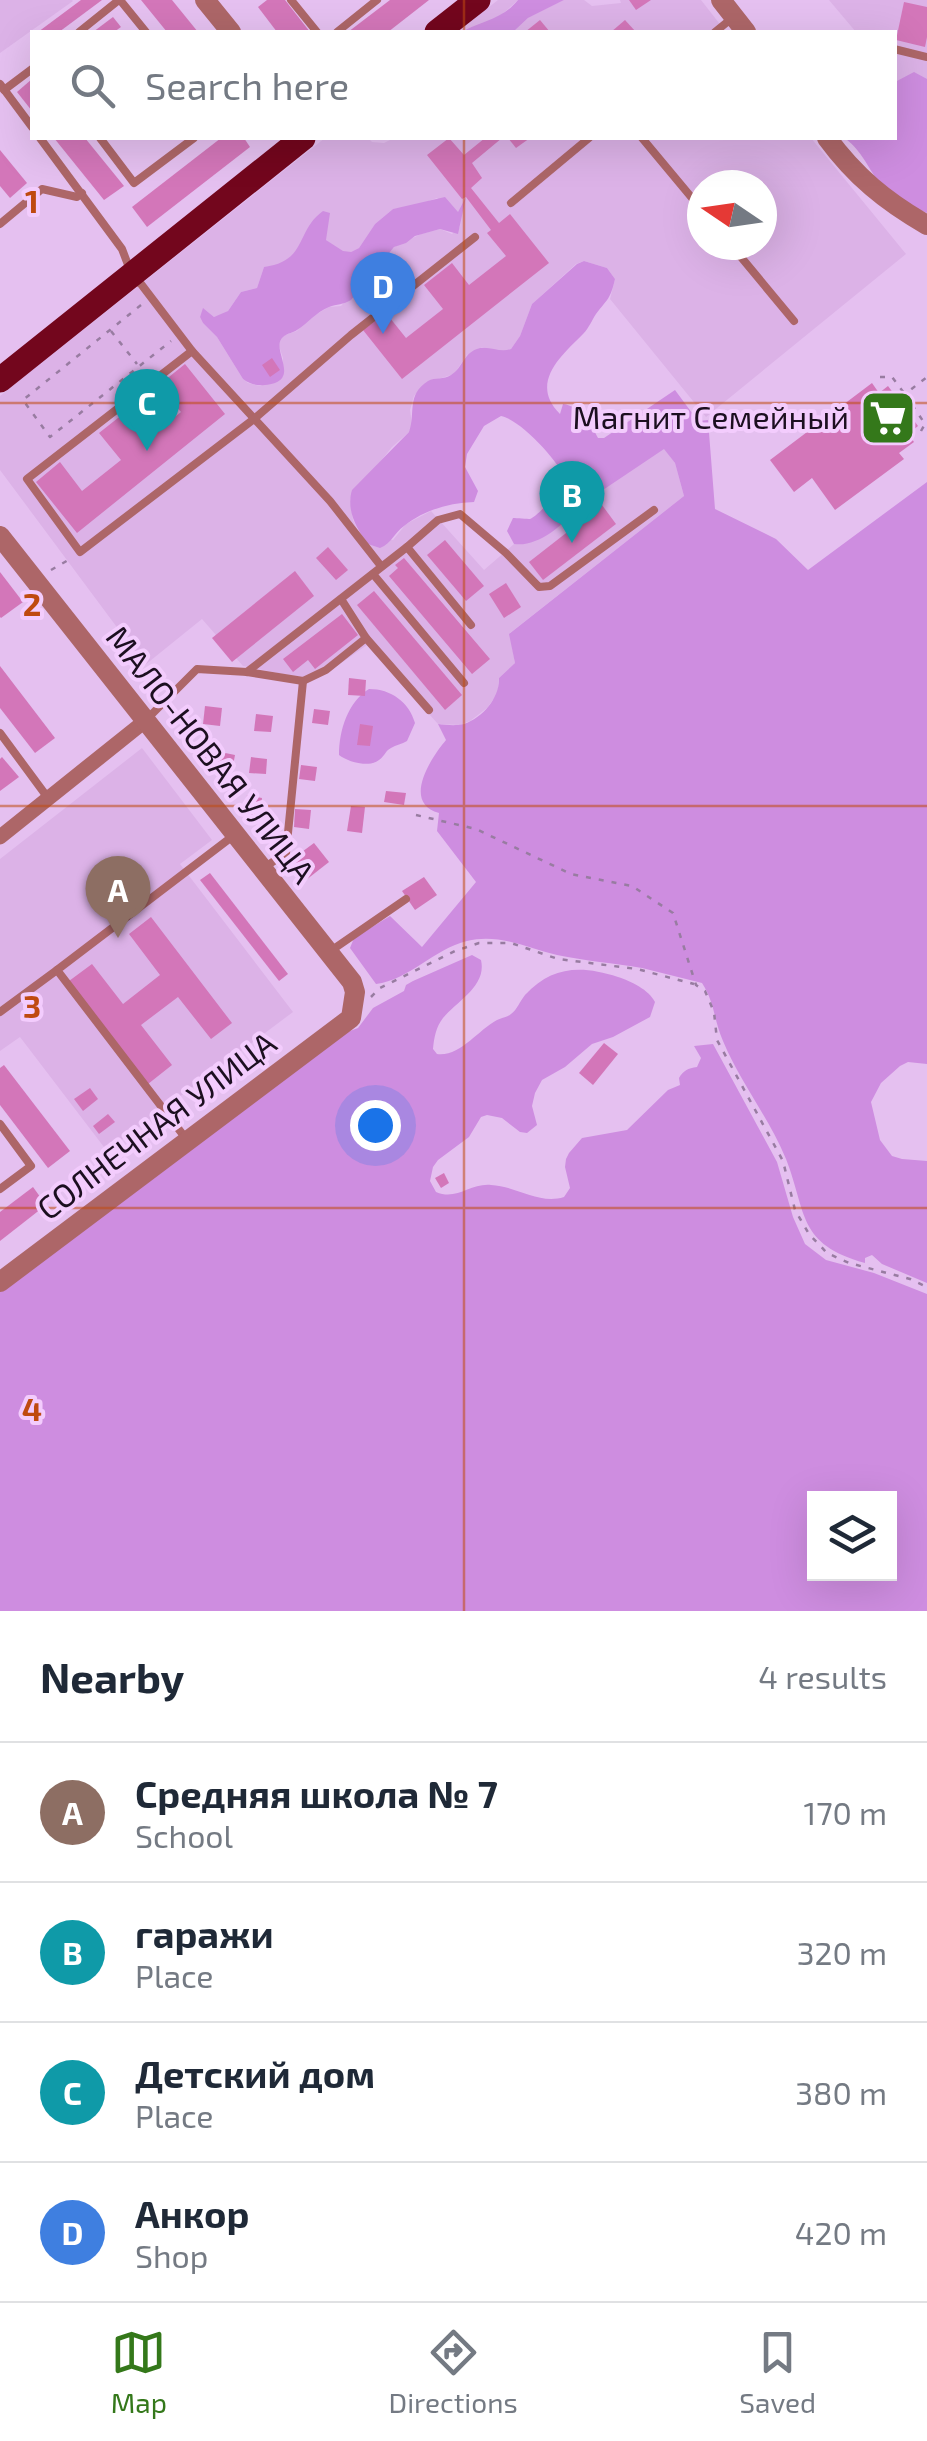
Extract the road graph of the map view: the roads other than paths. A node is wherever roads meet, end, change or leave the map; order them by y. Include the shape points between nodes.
1 (120, 0) edge
2 (205, 0) edge
3 (291, 0) edge
4 (378, 0) edge
5 (478, 0) edge
6 (82, 30) edge
7 (144, 30) edge
8 (228, 30) edge
9 (315, 30) edge
10 (339, 30) edge
11 (440, 30) edge
12 (897, 50) edge
13 (927, 58) edge
14 (30, 70) edge
15 (2, 87) edge
16 (30, 124) edge
17 (42, 140) edge
18 (102, 140) edge
19 (191, 140) edge
20 (300, 140) edge
21 (587, 140) edge
22 (644, 140) edge
23 (829, 140) edge
24 (687, 192) edge
25 (82, 194) junction
26 (511, 203) dead end
27 (0, 224) edge
28 (927, 225) edge
29 (476, 237) dead end
30 (743, 260) edge
31 (130, 276) junction
32 (794, 321) dead end
33 (192, 351) junction
34 (0, 380) edge
35 (254, 419) junction
36 (654, 510) dead end
37 (0, 536) edge
38 (407, 548) junction
39 (380, 566) junction
40 (372, 574) junction
41 (341, 598) junction
42 (471, 625) dead end
43 (366, 638) junction
44 (247, 672) junction
45 (303, 681) junction
46 (464, 683) dead end
47 (429, 710) dead end
48 (145, 721) junction
49 (0, 733) edge
50 (3, 744) edge
51 (49, 799) junction
52 (235, 834) junction
53 (0, 837) edge
54 (261, 870) junction
55 (406, 899) dead end
56 (328, 953) junction
57 (57, 970) junction
58 (0, 1012) edge
59 (351, 1018) joint
60 (0, 1124) edge
61 (187, 1140) junction
62 (0, 1190) edge
63 (0, 1282) edge

1 - 6 lane
1 - 7 lane
2 - 8 street
3 - 9 lane
4 - 10 lane
5 - 11 main road
12 - 13 lane
14 - 15 lane
15 - 16 lane
17 - 25 lane
18 - 19 lane via 134,182
20 - 31 main road
21 - 26 lane
22 - 24 lane
23 - 28 street via 895,207
25 - 27 lane via 42,190
25 - 31 lane via 122,249
29 - 35 lane
30 - 32 lane
31 - 33 lane
31 - 34 main road
33 - 35 lane
33 - 35 lane via 26,480 80,552
35 - 39 lane
36 - 38 lane via 550,586 539,586 460,514 438,520
37 - 48 street, МАЛО-НОВАЯ УЛИЦА
38 - 39 lane
38 - 42 lane
39 - 40 lane
40 - 41 lane
40 - 46 lane
41 - 43 lane
41 - 44 lane
43 - 45 lane
43 - 47 lane
44 - 45 lane
44 - 48 lane via 197,669
45 - 54 lane via 286,853
48 - 51 street
48 - 52 street, МАЛО-НОВАЯ УЛИЦА
49 - 50 lane
50 - 51 lane
51 - 53 street
52 - 54 street, МАЛО-НОВАЯ УЛИЦА
52 - 57 lane
54 - 56 street, МАЛО-НОВАЯ УЛИЦА
55 - 56 lane
56 - 59 street, МАЛО-НОВАЯ УЛИЦА via 354,985
57 - 58 lane
57 - 61 lane
59 - 61 street, СОЛНЕЧНАЯ УЛИЦА
60 - 62 lane via 31,1166
61 - 63 street, СОЛНЕЧНАЯ УЛИЦА

